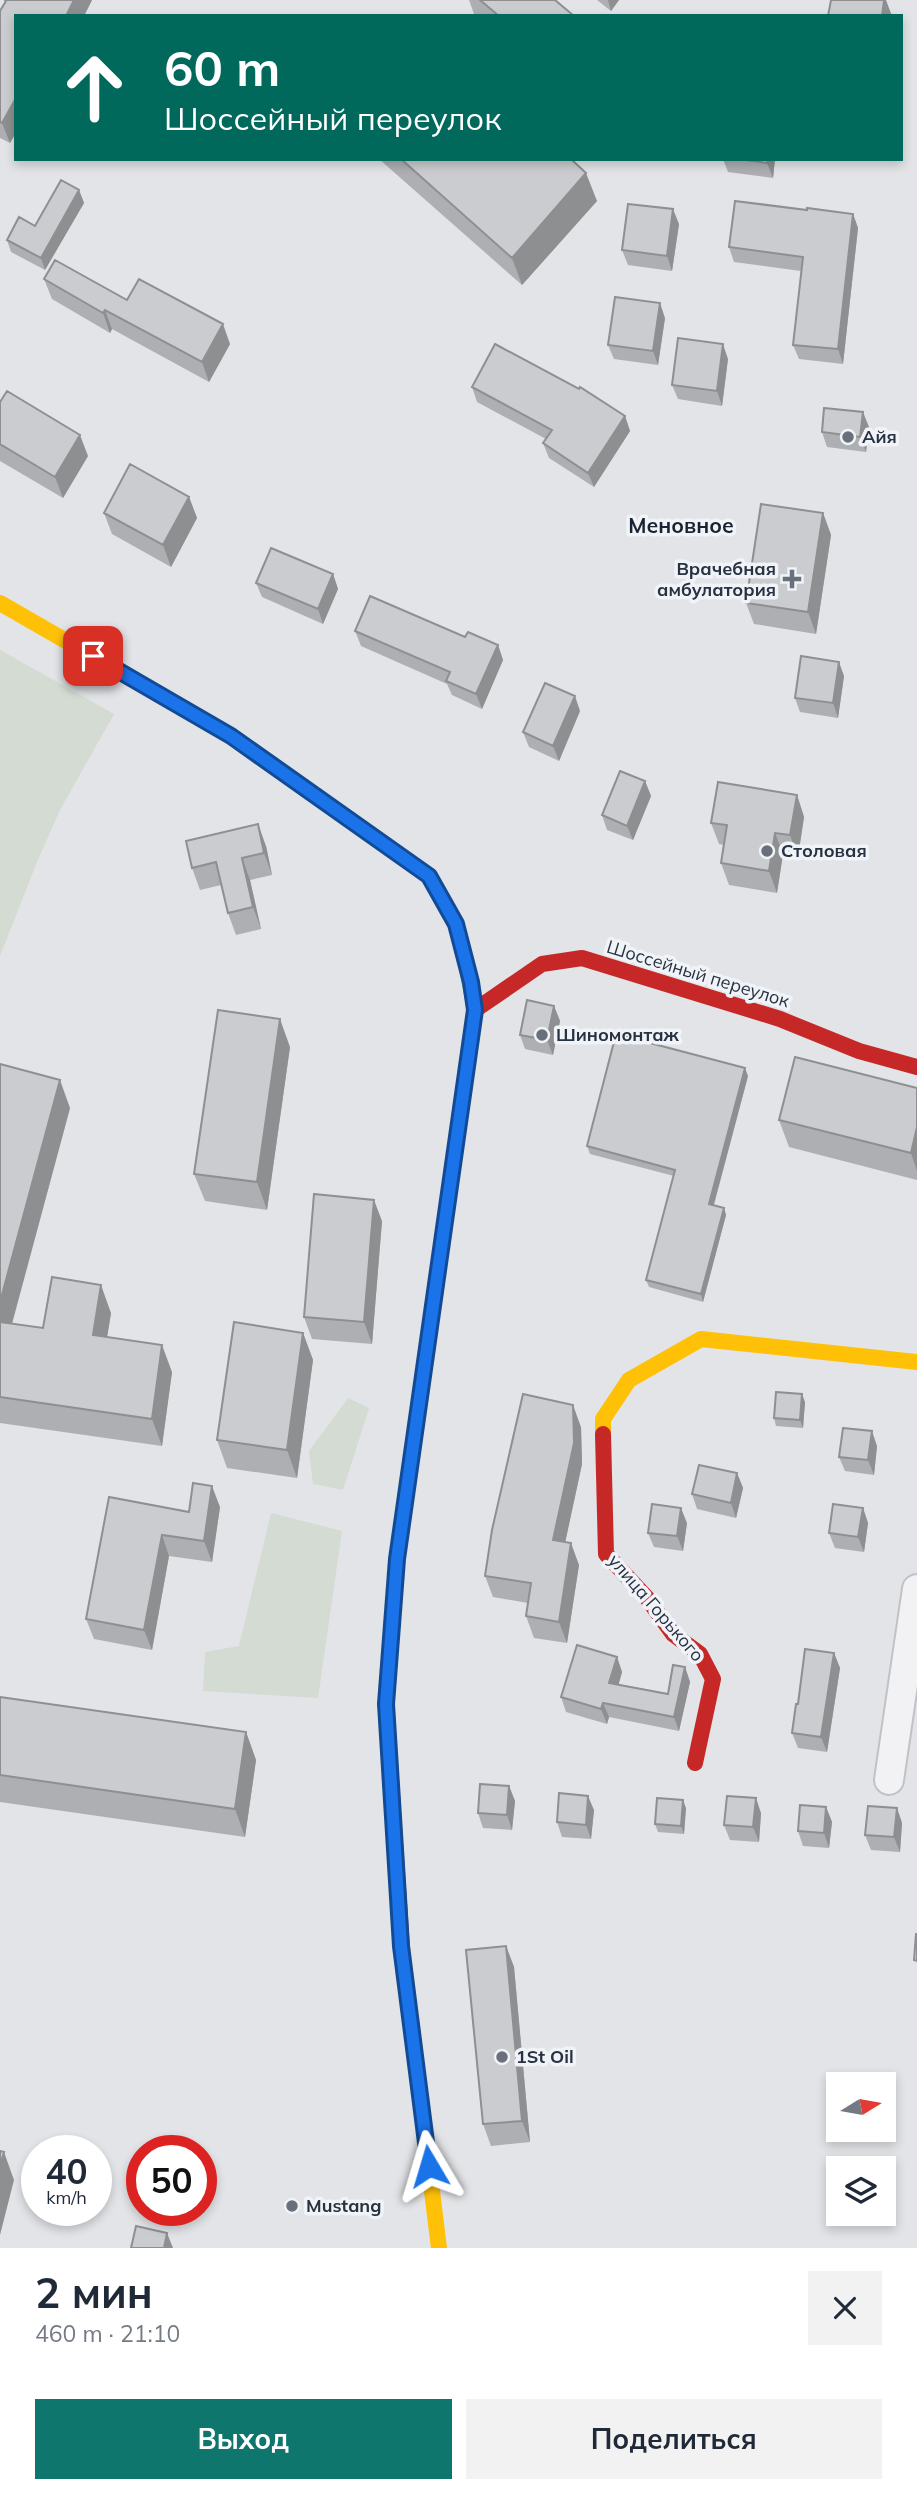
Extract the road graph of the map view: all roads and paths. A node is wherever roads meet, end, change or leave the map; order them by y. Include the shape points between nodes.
1 (0, 603) edge
2 (475, 1010) junction
3 (917, 1067) edge
4 (917, 1362) edge
5 (917, 1589) edge
6 (695, 1763) dead end
7 (889, 1780) dead end
8 (439, 2248) edge

1 - 2 main road via 231,736 429,876 456,924
2 - 3 main road, Шоссейный переулок via 542,964 582,958
2 - 8 main road via 396,1572 386,1704 401,1946
4 - 6 main road, улица Горького via 701,1339 629,1380 603,1419 606,1554 673,1634 700,1654 713,1679
5 - 7 street

